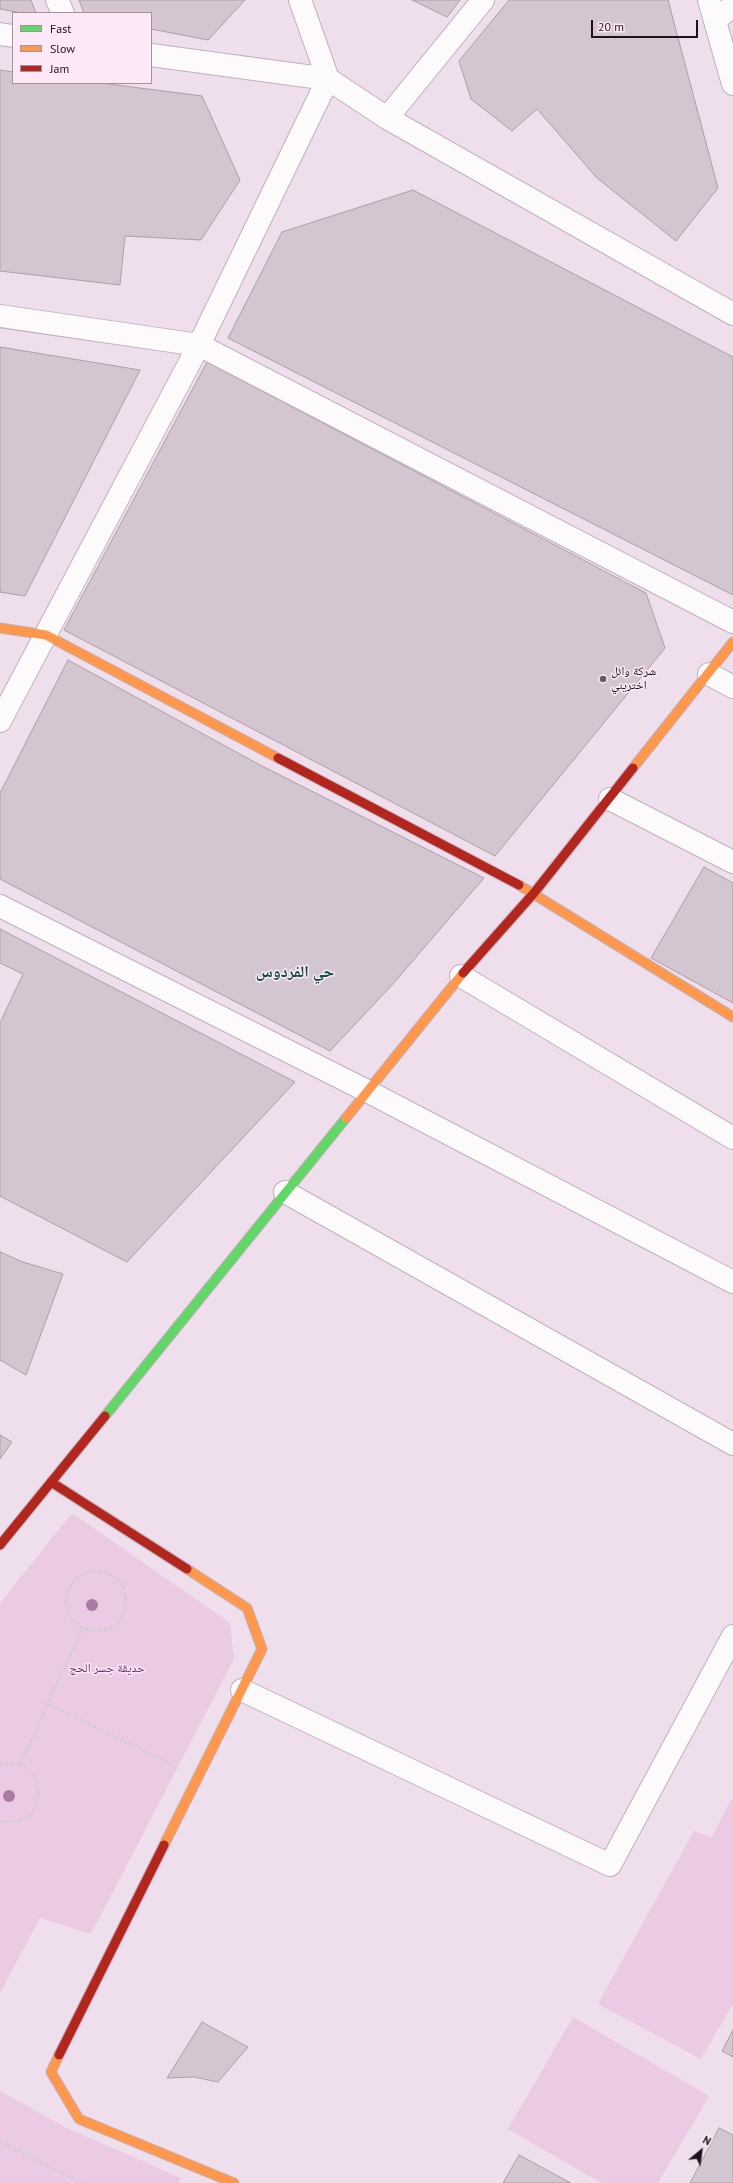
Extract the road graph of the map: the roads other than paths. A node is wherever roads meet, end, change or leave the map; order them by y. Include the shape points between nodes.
1 (57, 0) edge
2 (300, 0) edge
3 (483, 0) edge
4 (724, 8) edge
5 (62, 12) edge
6 (0, 34) edge
7 (12, 36) edge
8 (152, 55) edge
9 (328, 79) junction
10 (733, 84) edge
11 (387, 118) junction
12 (733, 314) edge
13 (0, 316) edge
14 (198, 345) junction
15 (733, 622) edge
16 (0, 628) edge
17 (46, 635) junction
18 (733, 642) edge
19 (709, 674) junction
20 (733, 687) edge
21 (0, 720) edge
22 (610, 799) junction
23 (733, 862) edge
24 (534, 893) junction
25 (0, 906) edge
26 (461, 976) junction
27 (733, 1017) edge
28 (367, 1091) junction
29 (733, 1138) edge
30 (285, 1192) junction
31 (733, 1282) edge
32 (733, 1444) edge
33 (51, 1482) junction
34 (0, 1545) edge
35 (733, 1636) edge
36 (242, 1690) junction
37 (234, 2183) edge

1 - 5 street
2 - 9 street
3 - 11 street
4 - 10 street
6 - 7 street
8 - 9 street
9 - 11 street
9 - 14 street
11 - 12 street
13 - 14 street
14 - 15 street
14 - 17 street
16 - 17 street
17 - 21 street
17 - 24 street
18 - 19 street
19 - 20 street
19 - 22 street
22 - 23 street
22 - 24 street
24 - 26 street
24 - 27 street
25 - 28 street
26 - 28 street
26 - 29 street
28 - 30 street
28 - 31 street
30 - 32 street
30 - 33 street
33 - 34 street
33 - 36 street via 247,1608 262,1649
35 - 36 street via 610,1865
36 - 37 street via 52,2072 79,2119

